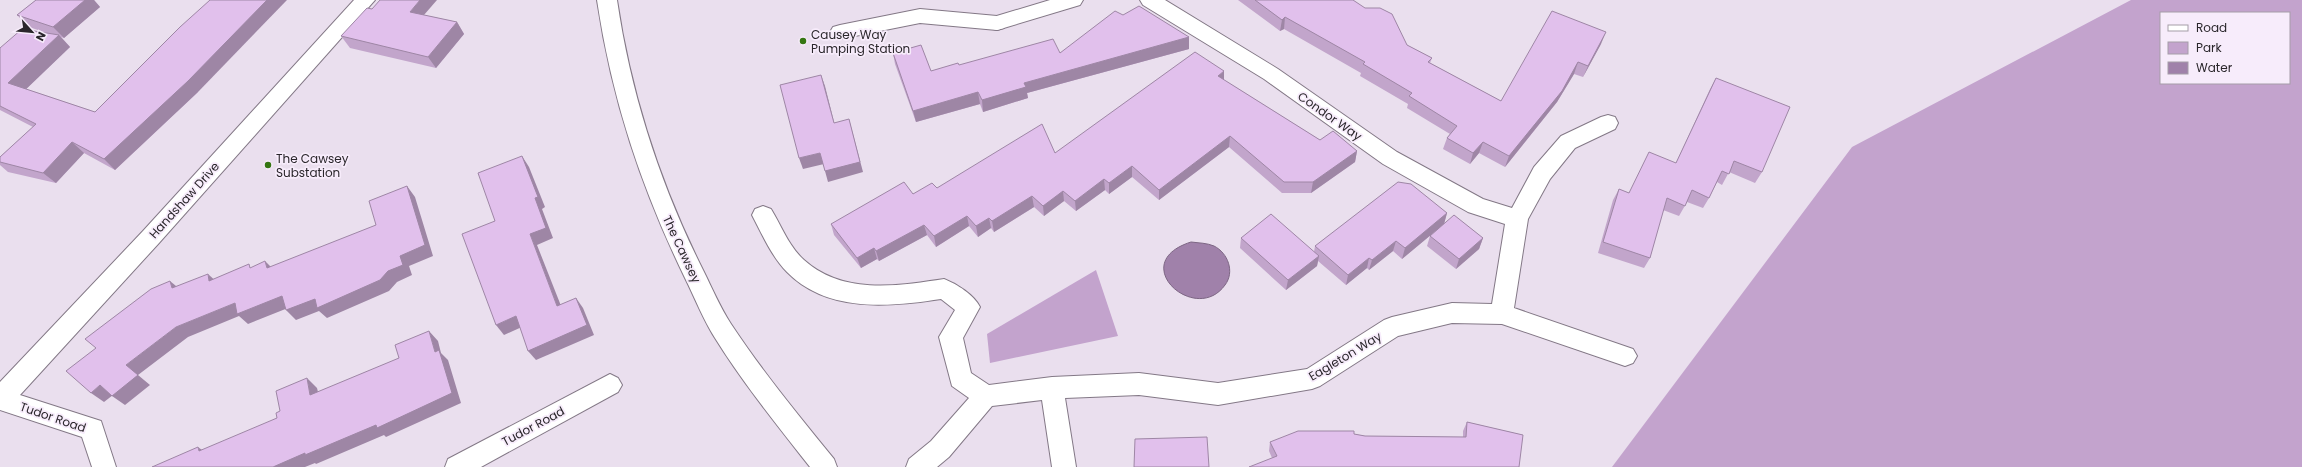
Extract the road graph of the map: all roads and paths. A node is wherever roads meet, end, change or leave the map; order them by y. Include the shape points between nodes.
1 (365, 0) edge
2 (607, 0) edge
3 (1073, 0) edge
4 (1150, 0) edge
5 (840, 32) dead end
6 (1608, 122) dead end
7 (763, 215) dead end
8 (1517, 219) junction
9 (1502, 314) junction
10 (1624, 356) dead end
11 (610, 385) dead end
12 (1052, 388) junction
13 (986, 396) junction
14 (0, 399) edge
15 (104, 467) edge
16 (457, 467) edge
17 (825, 467) edge
18 (918, 467) edge
19 (1064, 467) edge

1 - 14 street, Handshaw Drive via 151,237
2 - 17 street, The Cawsey via 613,48 637,142 675,238 723,330 755,378
3 - 5 street via 997,23 920,16
4 - 8 street, Condor Way via 1271,74 1390,158 1476,206
6 - 8 street via 1568,142 1542,173
7 - 13 street via 794,266 815,281 859,296 901,296 944,289 969,307 951,337 960,379
8 - 9 street
9 - 10 street, Eagleton Way
9 - 12 street, Eagleton Way via 1452,313 1392,327 1312,380 1218,394 1139,384
11 - 16 street, Tudor Road
12 - 13 street, Eagleton Way
12 - 19 street
13 - 18 street via 940,449
14 - 15 street, Tudor Road via 92,430

